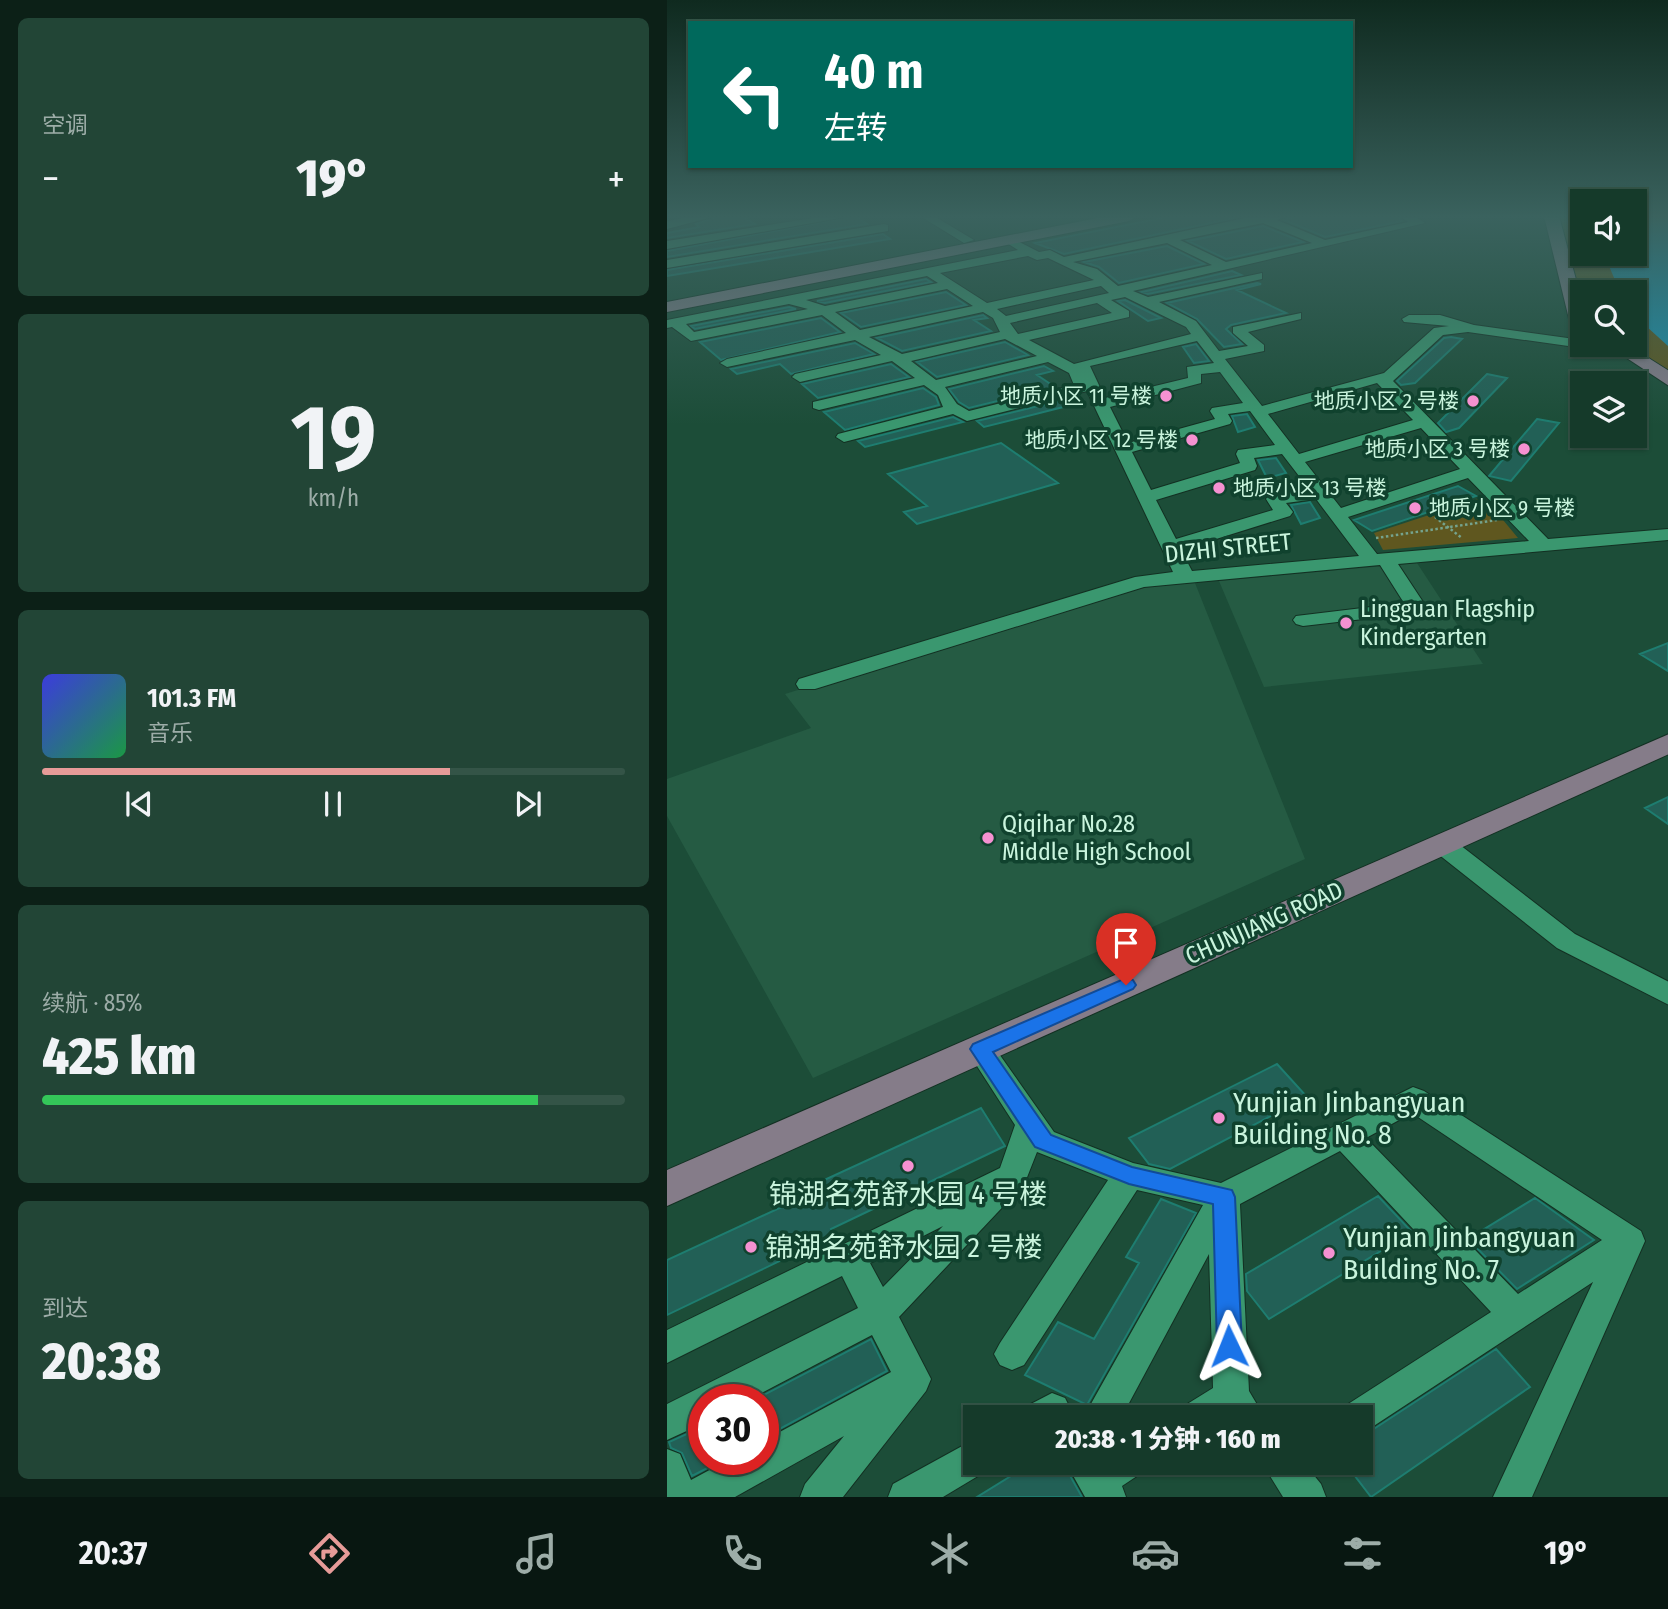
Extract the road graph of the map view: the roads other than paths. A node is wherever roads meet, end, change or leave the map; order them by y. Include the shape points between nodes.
1 (734, 286) edge
2 (775, 286) edge
3 (861, 286) edge
4 (945, 286) edge
5 (950, 286) edge
6 (1111, 286) junction
7 (1213, 286) edge
8 (667, 299) edge
9 (1099, 299) junction
10 (791, 300) junction
11 (1146, 301) junction
12 (667, 307) edge
13 (985, 307) junction
14 (824, 310) junction
15 (1296, 316) dead end
16 (1409, 319) dead end
17 (672, 324) edge
18 (1472, 329) junction
19 (1009, 331) junction
20 (858, 335) junction
21 (1200, 336) junction
22 (1570, 343) edge
23 (897, 357) junction
24 (1051, 357) junction
25 (1634, 357) edge
26 (1219, 361) junction
27 (727, 363) dead end
28 (801, 377) dead end
29 (1668, 380) edge
30 (1384, 381) junction
31 (931, 383) junction
32 (1101, 404) junction
33 (819, 405) dead end
34 (955, 409) junction
35 (1256, 409) junction
36 (1424, 422) junction
37 (844, 437) dead end
38 (1123, 449) junction
39 (1290, 454) junction
40 (1472, 471) junction
41 (1320, 493) junction
42 (1146, 497) junction
43 (1337, 515) junction
44 (1668, 534) edge
45 (1542, 544) junction
46 (1170, 547) junction
47 (1377, 558) junction
48 (1184, 577) junction
49 (1303, 620) dead end
50 (807, 684) dead end
51 (1668, 743) edge
52 (1442, 844) junction
53 (1668, 995) edge
54 (980, 1049) junction
55 (1031, 1124) junction
56 (1344, 1135) junction
57 (1129, 1175) junction
58 (1013, 1176) junction
59 (667, 1189) edge
60 (1224, 1197) junction
61 (1629, 1241) junction
62 (850, 1258) junction
63 (879, 1314) junction
64 (1516, 1315) junction
65 (667, 1347) edge
66 (1012, 1354) dead end
67 (913, 1379) junction
68 (743, 1384) edge
69 (1108, 1405) edge
70 (1239, 1405) edge
71 (1373, 1408) edge
72 (688, 1412) edge
73 (667, 1423) edge
74 (963, 1464) edge
75 (667, 1467) edge
76 (678, 1497) edge
77 (697, 1497) edge
78 (819, 1497) edge
79 (907, 1497) edge
80 (1512, 1497) edge

1 - 8 main road
2 - 12 main road
3 - 10 street
4 - 14 street
5 - 13 street
6 - 9 street
6 - 11 street
6 - 13 street
7 - 11 street
9 - 19 street
9 - 19 street via 1124,314
10 - 14 street
10 - 17 street
11 - 21 street via 1191,324
13 - 19 street
13 - 20 street
14 - 17 street via 691,337
14 - 20 street
15 - 26 street via 1238,330 1259,348
16 - 18 street via 1441,320
18 - 22 street
18 - 30 street via 1439,331
19 - 23 street
19 - 24 street
20 - 23 street
20 - 27 street
21 - 26 street
21 - 32 street via 1081,363
23 - 28 street
23 - 31 street
24 - 31 street
24 - 34 street via 1076,371 1082,388 967,416
25 - 29 main road
26 - 32 street via 1192,370 1196,380
26 - 35 street
30 - 35 street via 1380,377
30 - 36 street
31 - 33 street
31 - 34 street
32 - 38 street
34 - 37 street
35 - 38 street via 1218,411 1224,421
35 - 39 street
36 - 39 street
36 - 40 street
38 - 42 street
39 - 41 street
39 - 42 street via 1243,454 1249,466
40 - 43 street
40 - 45 street
41 - 43 street
41 - 46 street via 1275,499 1284,512
42 - 46 street
43 - 47 street
44 - 45 street, DIZHI STREET
45 - 47 street, DIZHI STREET
46 - 48 street
47 - 48 street, DIZHI STREET
47 - 49 street via 1417,608
48 - 50 street, DIZHI STREET via 1142,581
51 - 52 main road, CHUNJIANG ROAD
52 - 53 street via 1566,942
52 - 54 main road, CHUNJIANG ROAD
54 - 55 street
54 - 59 main road, CHUNJIANG ROAD
55 - 57 street via 1043,1141
55 - 58 street
56 - 60 street
56 - 61 street via 1413,1099
56 - 64 street
57 - 60 street
57 - 66 street
58 - 62 street
58 - 63 street
60 - 69 street
60 - 70 street
61 - 64 street
61 - 80 street
62 - 63 street
62 - 65 street
63 - 67 street
63 - 68 street
64 - 71 street
67 - 77 street
67 - 78 street
72 - 73 street
74 - 79 street
75 - 76 street

